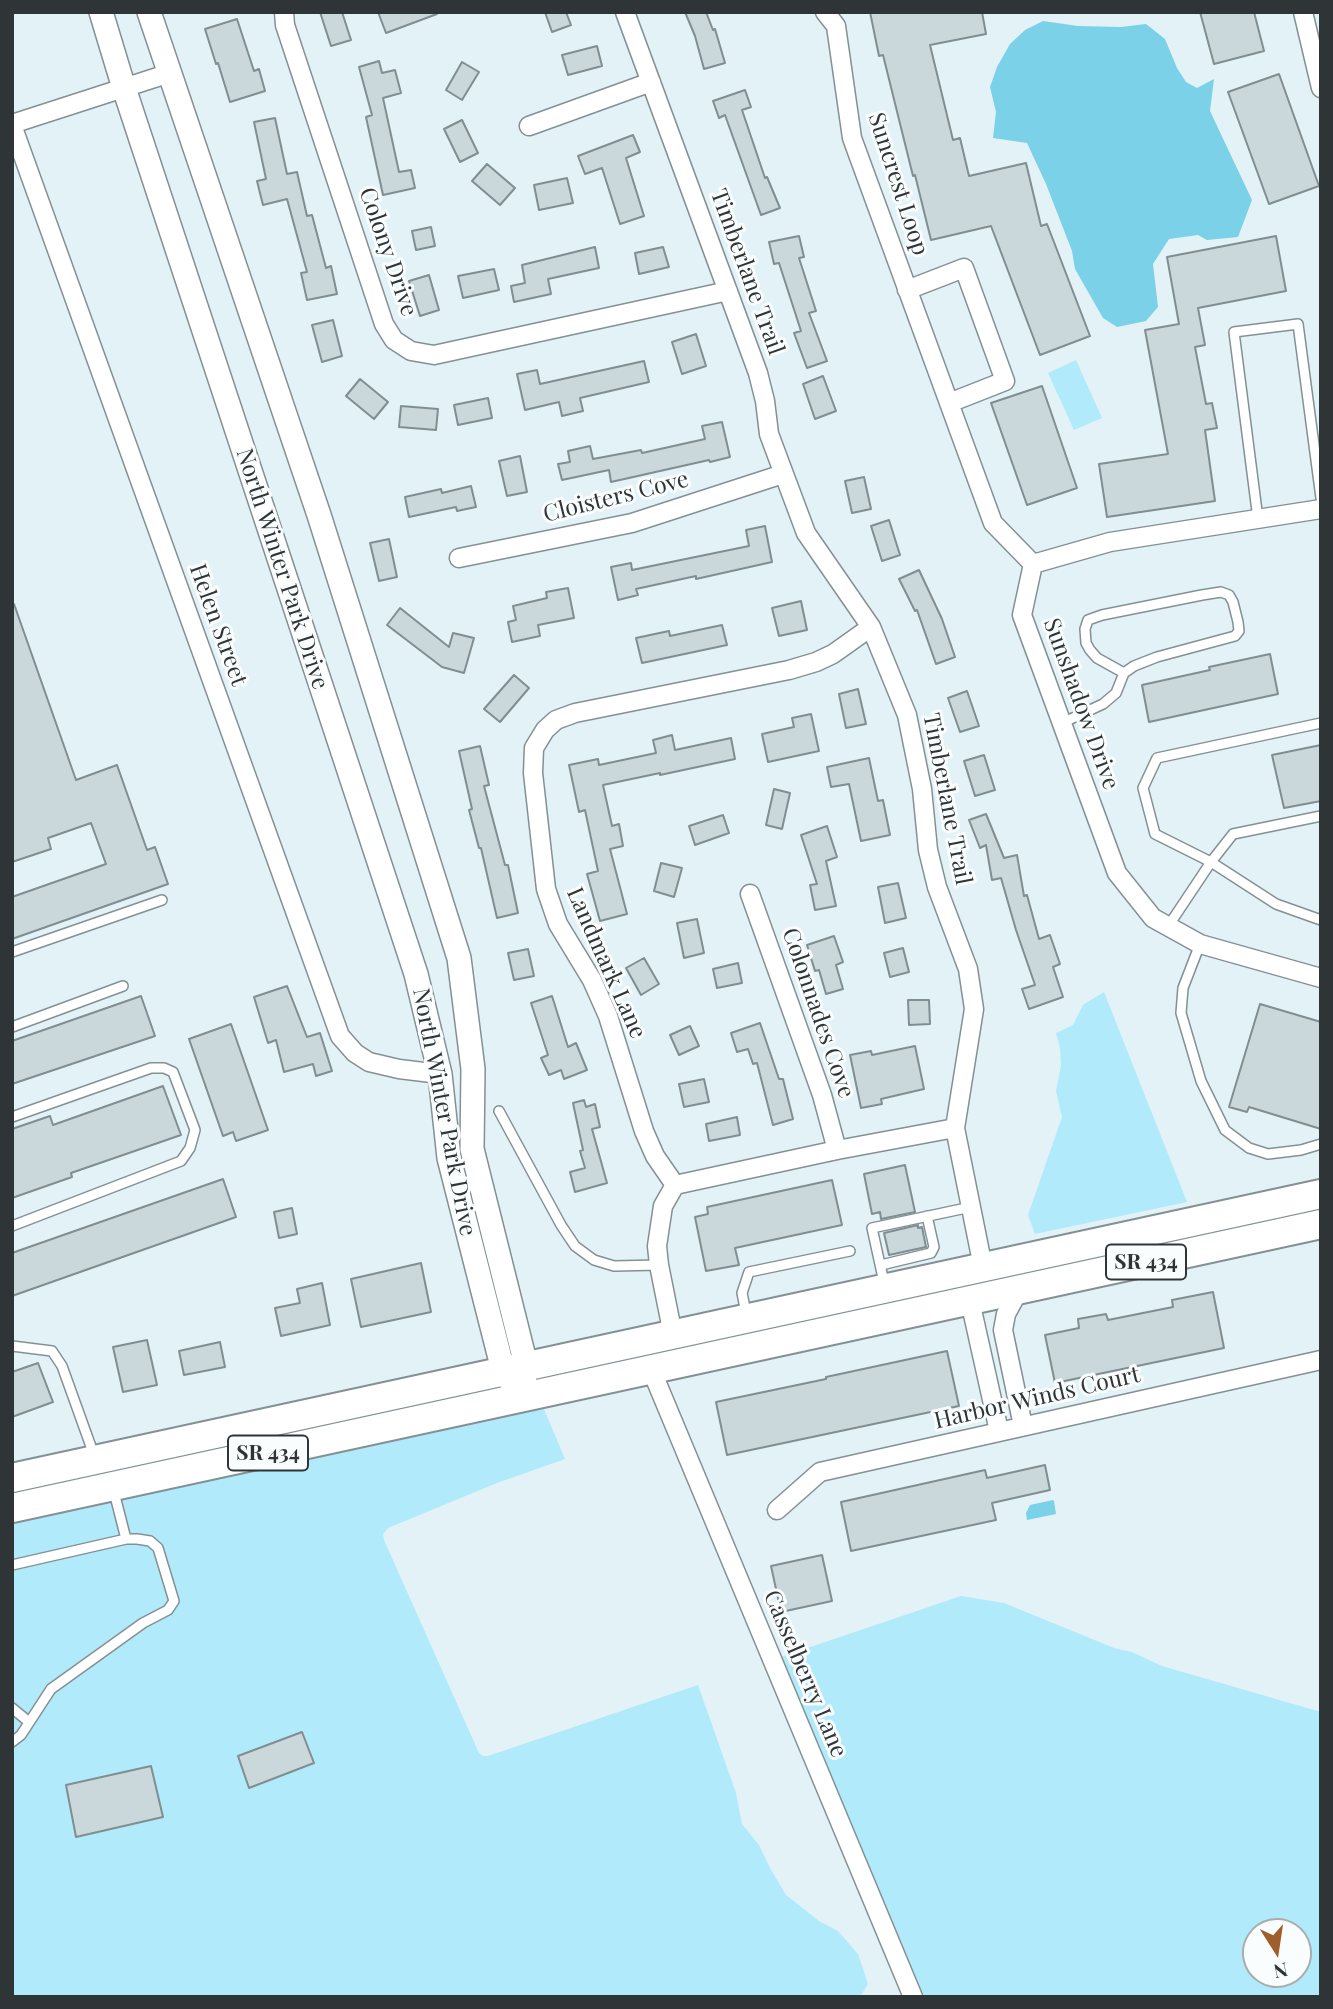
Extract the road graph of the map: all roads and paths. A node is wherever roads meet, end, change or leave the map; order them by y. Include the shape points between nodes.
1 (101, 12) edge
2 (149, 12) edge
3 (285, 12) edge
4 (625, 12) edge
5 (825, 12) edge
6 (1303, 12) edge
7 (170, 73) junction
8 (651, 82) junction
9 (124, 88) junction
10 (1321, 88) edge
11 (12, 124) edge
12 (529, 126) dead end
13 (907, 290) junction
14 (728, 291) junction
15 (949, 403) junction
16 (783, 474) junction
17 (1321, 498) edge
18 (1321, 509) edge
19 (1258, 519) junction
20 (459, 558) dead end
21 (1032, 564) junction
22 (871, 627) junction
23 (1124, 673) junction
24 (1062, 723) junction
25 (1321, 723) edge
26 (1321, 816) edge
27 (1211, 862) junction
28 (750, 894) dead end
29 (162, 900) dead end
30 (1321, 920) edge
31 (1169, 925) junction
32 (1200, 944) junction
33 (12, 952) edge
34 (1321, 978) edge
35 (123, 986) dead end
36 (12, 1027) edge
37 (440, 1074) junction
38 (499, 1111) dead end
39 (12, 1117) edge
40 (954, 1128) junction
41 (1321, 1144) edge
42 (837, 1150) junction
43 (676, 1185) junction
44 (1321, 1194) edge
45 (971, 1208) junction
46 (927, 1216) junction
47 (1321, 1224) edge
48 (12, 1226) edge
49 (850, 1251) dead end
50 (1024, 1258) junction
51 (659, 1265) junction
52 (983, 1267) junction
53 (883, 1277) junction
54 (1020, 1290) junction
55 (971, 1301) junction
56 (930, 1310) junction
57 (747, 1319) junction
58 (673, 1335) junction
59 (12, 1346) edge
60 (1321, 1360) edge
61 (514, 1368) junction
62 (1011, 1368) junction
63 (651, 1369) junction
64 (986, 1374) junction
65 (523, 1397) junction
66 (1023, 1426) junction
67 (999, 1431) junction
68 (146, 1449) junction
69 (96, 1460) junction
70 (12, 1478) edge
71 (102, 1489) junction
72 (12, 1508) edge
73 (777, 1510) dead end
74 (126, 1539) junction
75 (12, 1564) edge
76 (12, 1708) edge
77 (29, 1722) junction
78 (12, 1742) edge
79 (913, 1997) edge

1 - 9 street, North Winter Park Drive
2 - 7 street, North Winter Park Drive
3 - 14 street, Colony Drive via 285,25 384,324 394,340 411,351 435,355
4 - 8 street, Timberlane Trail
5 - 13 street, Suncrest Loop via 836,26 852,138
6 - 10 street
7 - 9 street
7 - 61 street, North Winter Park Drive via 319,515 460,958 473,1069 472,1149
8 - 12 street
8 - 14 street, Timberlane Trail
9 - 11 street
9 - 37 street, North Winter Park Drive via 416,974
11 - 37 street, Helen Street via 340,1036 369,1062
13 - 15 street, Suncrest Loop
13 - 15 street, Suncrest Loop via 964,268 1005,381
14 - 16 street, Timberlane Trail via 758,373 769,434
15 - 21 street, Suncrest Loop via 993,523
16 - 20 street, Cloisters Cove via 632,523
16 - 22 street, Timberlane Trail via 806,533
17 - 19 lane via 1298,324 1234,332
18 - 19 street
19 - 21 street via 1110,542
21 - 24 street, Sunshadow Drive via 1021,615
22 - 40 street, Timberlane Trail via 906,715 937,887 968,969 974,1009
22 - 43 street, Landmark Lane via 832,654 789,670 575,713 556,720 534,747 547,889 558,924 592,980 644,1131
23 - 23 lane via 1157,657 1235,636 1238,622 1229,595 1202,595 1088,620 1085,629 1090,650
23 - 24 lane via 1116,693 1103,704
24 - 31 street, Sunshadow Drive via 1117,873 1153,918
25 - 27 lane via 1157,758 1143,788 1155,834
26 - 27 lane via 1233,834
27 - 30 lane via 1276,904
27 - 31 lane
28 - 42 street, Colonnades Cove
29 - 33 lane
31 - 32 street, Sunshadow Drive
32 - 34 street, Sunshadow Drive
32 - 41 lane via 1183,988 1181,1013 1201,1081 1225,1130 1249,1148 1268,1154
35 - 36 lane
37 - 61 street, North Winter Park Drive via 449,1158
38 - 51 lane via 575,1246 594,1261 614,1266
39 - 48 lane via 151,1068 164,1068 173,1072 195,1130 181,1161
40 - 42 street
40 - 45 street, Timberlane Trail
42 - 43 street
43 - 51 street via 663,1206
44 - 50 main road, SR 434
45 - 46 lane
45 - 52 street, Timberlane Trail
46 - 53 lane via 934,1247 931,1253 907,1255
46 - 53 lane via 902,1227 872,1228
47 - 54 main road, SR 434
49 - 57 lane via 749,1272 742,1293
50 - 52 main road, SR 434
50 - 55 main road via 995,1277
51 - 58 street
52 - 53 main road, SR 434
52 - 56 main road via 972,1284
53 - 57 main road, SR 434
54 - 55 main road, SR 434
54 - 62 street via 1003,1329
55 - 56 main road, SR 434
55 - 64 street
56 - 63 main road, SR 434
57 - 58 main road, SR 434
58 - 61 main road, SR 434
59 - 69 lane via 52,1351 62,1366
60 - 66 street, Harbor Winds Court
61 - 65 street, North Winter Park Drive
61 - 68 main road, SR 434
62 - 64 street
62 - 66 street
63 - 65 main road, SR 434
63 - 79 street, Casselberry Lane
64 - 67 street
65 - 71 main road, SR 434
66 - 67 street, Harbor Winds Court
67 - 73 street, Harbor Winds Court via 820,1472
68 - 69 main road, SR 434
68 - 71 main road via 109,1475
69 - 70 main road, SR 434
71 - 72 main road, SR 434
71 - 74 lane
74 - 75 lane
74 - 77 lane via 150,1541 158,1548 174,1601 168,1610 51,1689
76 - 77 lane
77 - 78 lane

